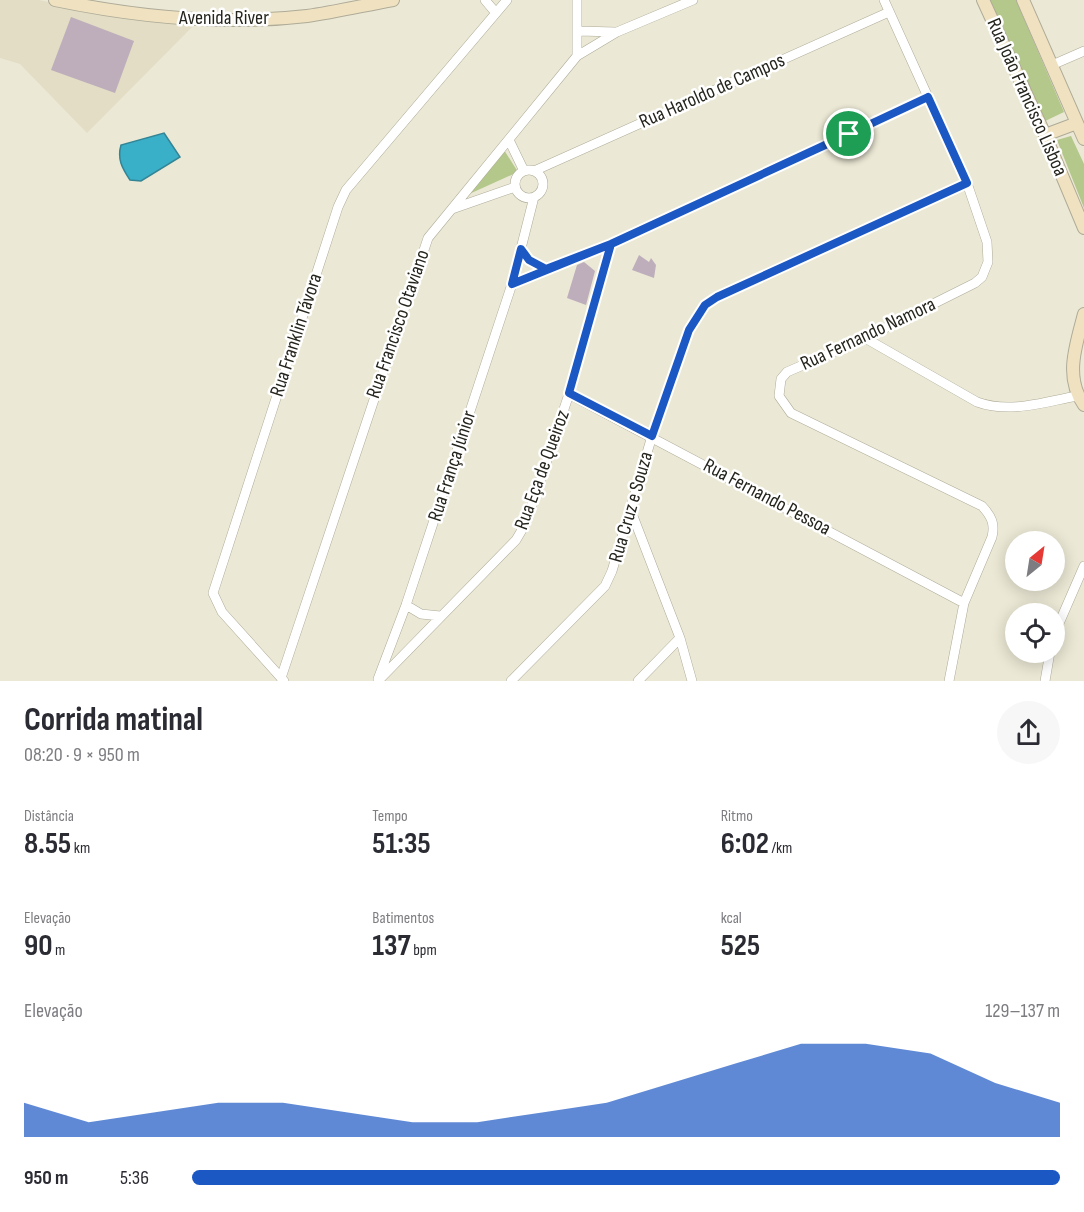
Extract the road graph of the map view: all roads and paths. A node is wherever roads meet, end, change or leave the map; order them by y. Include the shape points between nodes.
1 (55, 0) edge
2 (393, 0) edge
3 (484, 0) edge
4 (507, 0) edge
5 (577, 0) edge
6 (693, 0) edge
7 (884, 0) edge
8 (983, 0) edge
9 (1023, 0) edge
10 (889, 12) junction
11 (496, 14) junction
12 (579, 31) junction
13 (617, 32) junction
14 (1084, 51) edge
15 (577, 56) junction
16 (1052, 65) junction
17 (928, 97) junction
18 (1077, 123) junction
19 (1046, 135) junction
20 (1084, 139) edge
21 (509, 140) junction
22 (524, 171) junction
23 (534, 171) junction
24 (967, 183) junction
25 (515, 187) junction
26 (534, 197) junction
27 (450, 210) junction
28 (1084, 228) edge
29 (611, 244) junction
30 (521, 249) junction
31 (546, 269) junction
32 (512, 284) junction
33 (1084, 314) edge
34 (865, 338) junction
35 (569, 393) junction
36 (1081, 400) edge
37 (652, 436) junction
38 (631, 511) junction
39 (1084, 566) edge
40 (964, 603) junction
41 (406, 605) junction
42 (1065, 610) edge
43 (440, 616) junction
44 (680, 638) junction
45 (1048, 663) edge
46 (283, 680) edge
47 (377, 681) edge
48 (511, 681) edge
49 (638, 681) edge
50 (692, 681) edge
51 (949, 681) edge
52 (1045, 681) edge

1 - 2 street, Avenida River via 155,17 235,21 307,16
3 - 11 street
4 - 11 street
5 - 12 street
6 - 13 street, Rua Francisco Otaviano
7 - 10 street, Rua Fernando Namora
8 - 19 street, Rua João Francisco Lisboa
9 - 16 street, Rua João Francisco Lisboa
10 - 17 street, Rua Fernando Namora
10 - 23 street, Rua Haroldo de Campos
11 - 46 street, Rua Franklin Távora via 346,190 221,564 213,599
12 - 13 street, Rua Francisco Otaviano
12 - 15 street
13 - 15 street, Rua Francisco Otaviano
14 - 16 street
15 - 21 street, Rua Francisco Otaviano
16 - 18 street, Rua João Francisco Lisboa
17 - 24 street, Rua Fernando Namora
17 - 29 street
18 - 19 street
18 - 20 street, Rua João Francisco Lisboa
19 - 28 street, Rua João Francisco Lisboa
21 - 22 street
21 - 27 street, Rua Francisco Otaviano
22 - 23 street
22 - 25 street via 516,178
23 - 26 street via 543,182
24 - 34 street, Rua Fernando Namora via 989,252 982,277
24 - 37 street, Rua Cruz e Souza via 705,305 689,330
25 - 26 street via 524,197
25 - 27 street
26 - 30 street, Rua França Júnior
27 - 46 street, Rua Francisco Otaviano via 428,238
29 - 31 street
29 - 35 street, Rua Eça de Queiroz
30 - 31 street via 529,260
30 - 32 street, Rua França Júnior
31 - 32 street
32 - 41 street, Rua França Júnior
33 - 36 street via 1074,352 1074,386
34 - 36 street via 994,408
34 - 40 street, Rua Fernando Namora via 787,372 781,379 779,396 791,414 982,506 990,514 992,537
35 - 37 street, Rua Fernando Pessoa
35 - 43 street, Rua Eça de Queiroz via 522,531
37 - 38 street, Rua Cruz e Souza
37 - 40 street, Rua Fernando Pessoa
38 - 44 street
38 - 48 street, Rua Cruz e Souza via 605,586
39 - 42 street
40 - 51 street, Rua Fernando Namora
41 - 43 street via 421,614
41 - 47 street, Rua França Júnior
43 - 47 street, Rua Eça de Queiroz
44 - 49 street
44 - 50 street
45 - 52 street

